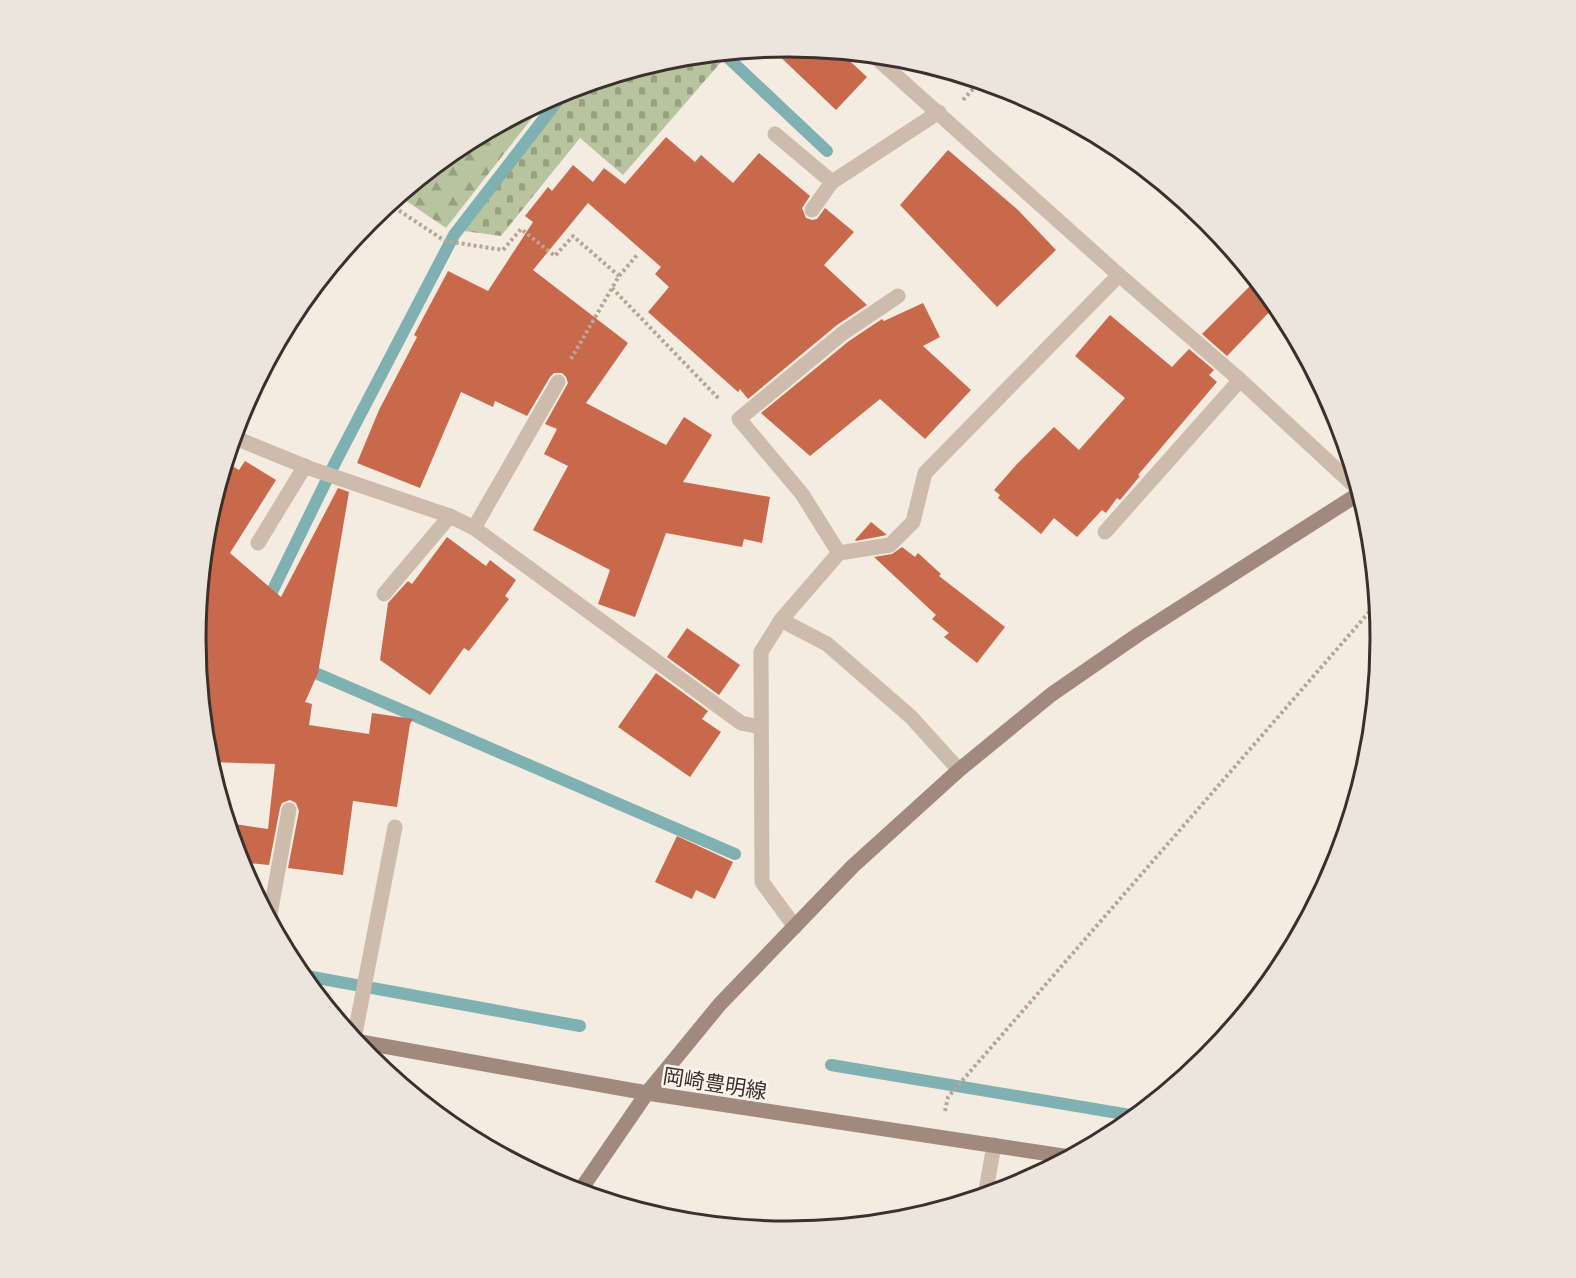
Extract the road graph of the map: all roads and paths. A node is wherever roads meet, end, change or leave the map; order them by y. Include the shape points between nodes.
1 (885, 65) edge
2 (939, 112) junction
3 (775, 134) dead end
4 (832, 183) junction
5 (396, 209) edge
6 (812, 210) dead end
7 (639, 254) dead end
8 (1119, 274) junction
9 (620, 276) junction
10 (612, 288) junction
11 (898, 296) dead end
12 (1240, 380) junction
13 (558, 382) joint
14 (739, 420) junction
15 (241, 440) edge
16 (307, 467) junction
17 (1348, 482) edge
18 (1352, 496) edge
19 (450, 516) junction
20 (474, 528) junction
21 (1105, 532) dead end
22 (258, 543) dead end
23 (839, 553) junction
24 (384, 594) dead end
25 (1369, 612) edge
26 (781, 620) junction
27 (760, 727) junction
28 (959, 770) junction
29 (289, 810) dead end
30 (395, 827) dead end
31 (271, 906) edge
32 (795, 927) junction
33 (357, 1030) edge
34 (368, 1042) edge
35 (647, 1093) junction
36 (938, 1138) junction
37 (994, 1145) junction
38 (1057, 1155) edge
39 (584, 1184) edge
40 (987, 1186) edge

1 - 2 street
2 - 4 street
2 - 8 street
3 - 4 street
4 - 6 street
5 - 9 path via 445,241 503,250 521,229 555,256 573,236
7 - 9 path
8 - 12 street
8 - 23 street via 925,473 913,522 890,545
9 - 10 path
10 - 13 path
10 - 14 path
11 - 14 street via 843,333
12 - 17 street
12 - 21 street
13 - 20 street
14 - 23 street via 802,494
15 - 16 street
16 - 19 street
16 - 22 street
18 - 28 street via 1062,687
19 - 20 street
19 - 24 street
20 - 27 street via 741,723
23 - 26 street
25 - 36 path via 948,1097
26 - 27 street via 761,652
26 - 28 street via 827,644 911,717
27 - 32 street via 762,882
28 - 32 street via 853,866
29 - 31 street
30 - 33 street
32 - 35 street via 720,1004
34 - 35 street, 岡崎豊明線
35 - 36 street, 岡崎豊明線
35 - 39 street
36 - 37 street, 岡崎豊明線
37 - 38 street, 岡崎豊明線
37 - 40 street

